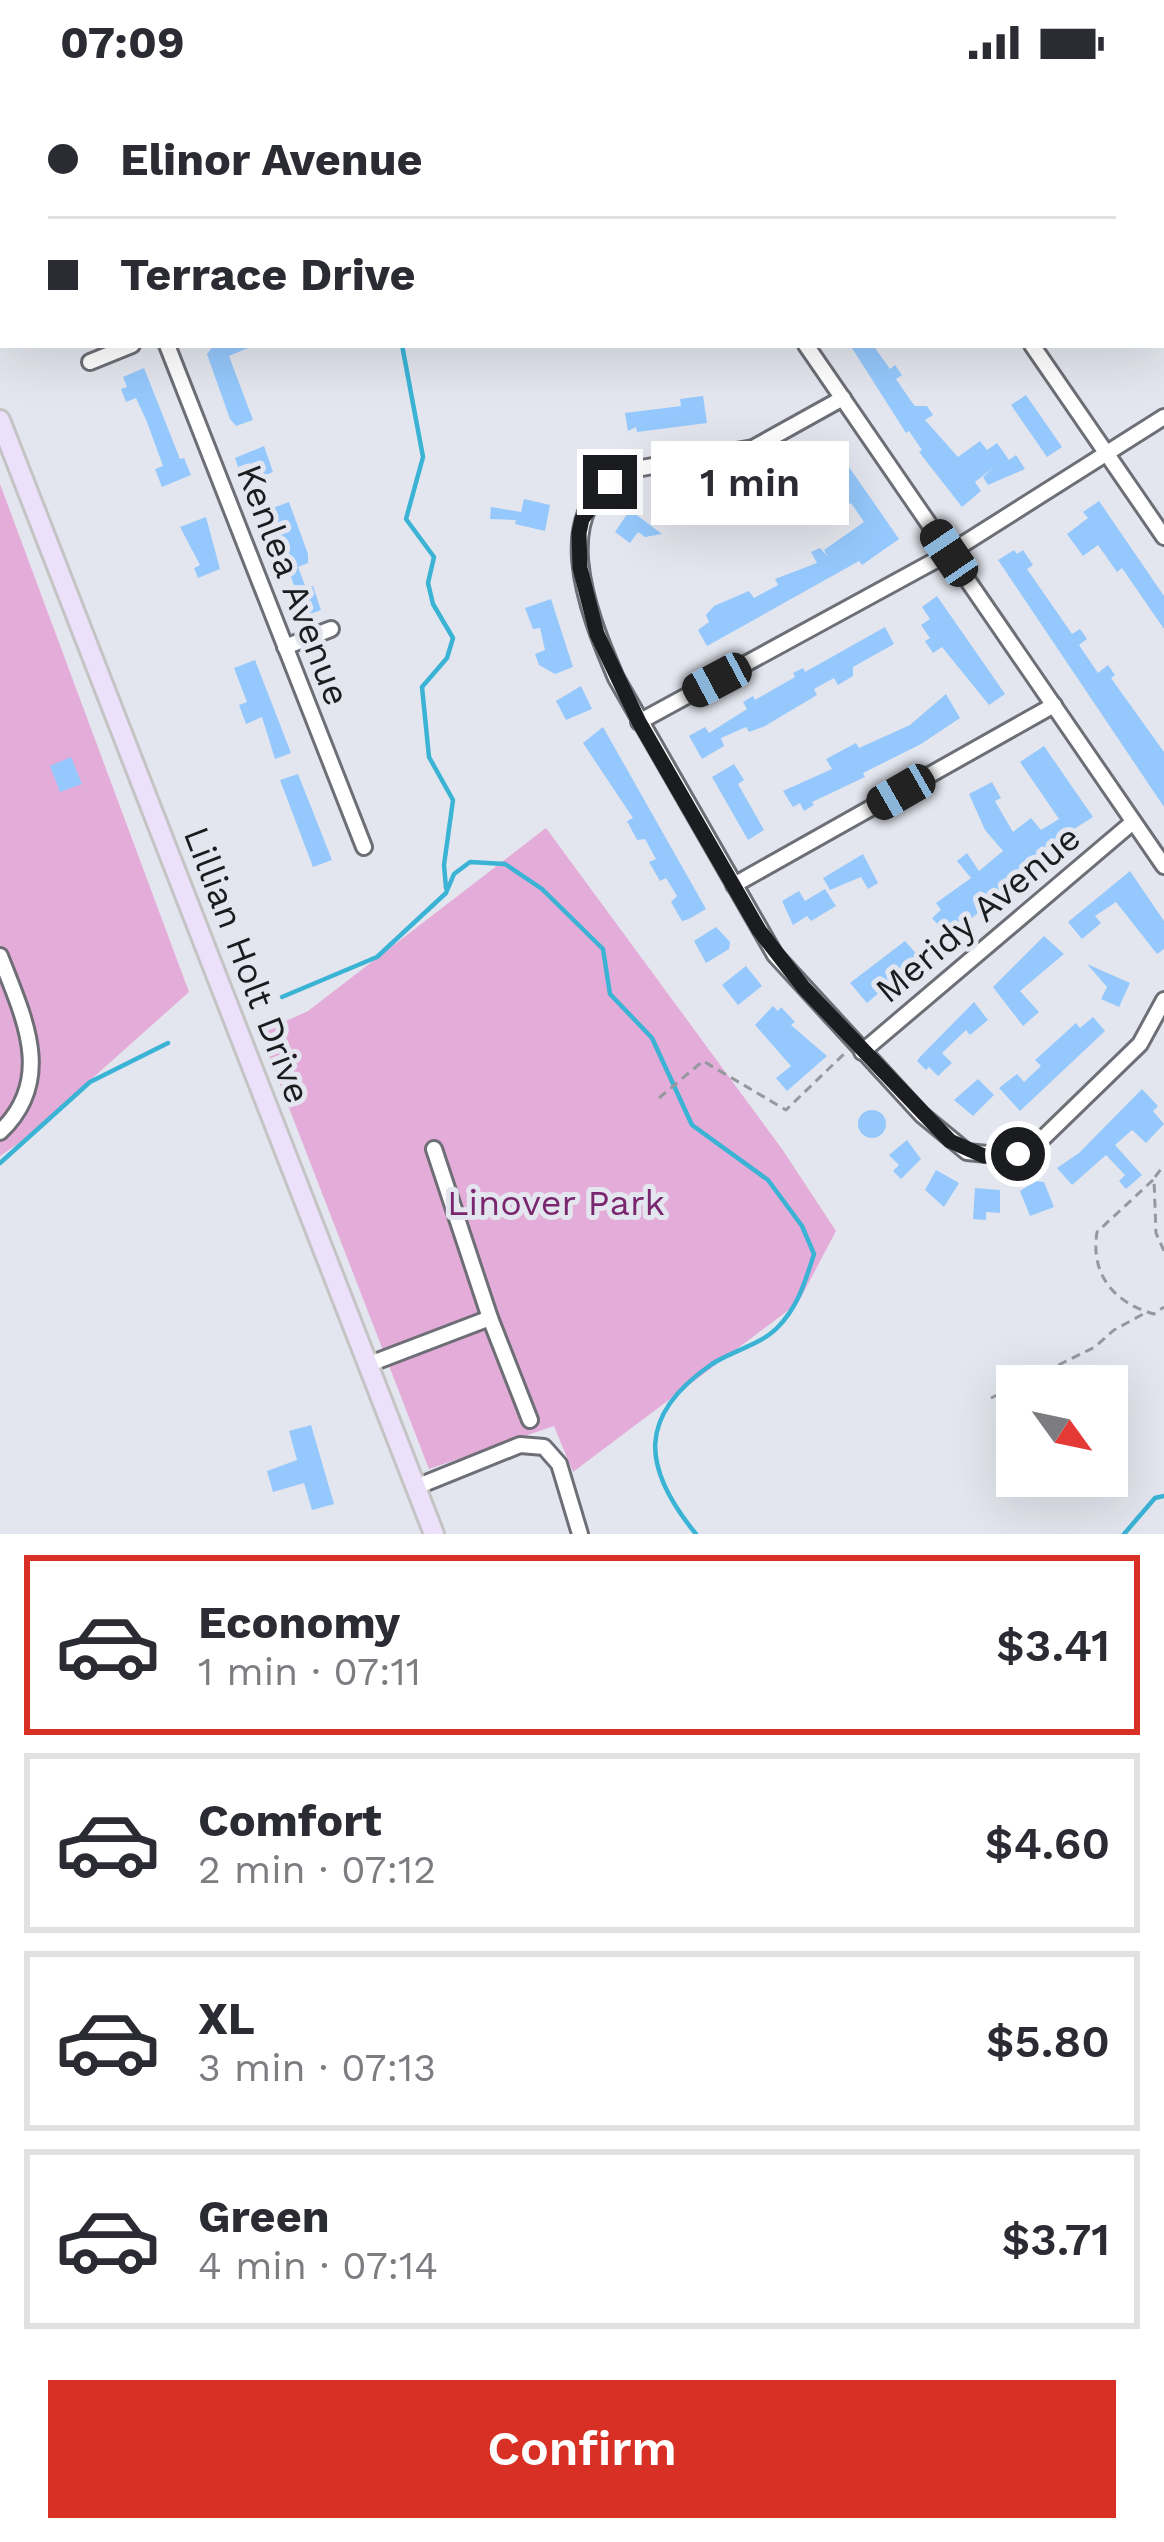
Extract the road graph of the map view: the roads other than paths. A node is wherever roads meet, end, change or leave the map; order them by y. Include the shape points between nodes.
1 (125, 348) edge
2 (167, 348) edge
3 (808, 348) edge
4 (1034, 348) edge
5 (90, 362) dead end
6 (843, 398) junction
7 (1164, 417) edge
8 (0, 420) edge
9 (1108, 456) junction
10 (1164, 537) edge
11 (949, 553) junction
12 (331, 629) dead end
13 (285, 647) junction
14 (1054, 705) junction
15 (639, 722) junction
16 (1133, 822) junction
17 (364, 847) dead end
18 (1164, 866) edge
19 (734, 885) junction
20 (0, 956) edge
21 (1164, 1000) edge
22 (858, 1048) junction
23 (0, 1132) edge
24 (434, 1150) dead end
25 (490, 1318) junction
26 (367, 1365) junction
27 (530, 1420) dead end
28 (416, 1487) junction
29 (434, 1534) edge
30 (580, 1534) edge

1 - 5 street
2 - 13 street, Kenlea Avenue
3 - 6 street
4 - 9 street
6 - 11 street
6 - 15 street via 753,448 622,474 582,519 586,598
7 - 9 street
8 - 26 main road, Lillian Holt Drive
9 - 10 street
9 - 11 street
11 - 14 street
11 - 15 street
12 - 13 street
13 - 17 street, Kenlea Avenue
14 - 16 street
14 - 19 street
15 - 19 street
16 - 18 street
16 - 22 street, Meridy Avenue
19 - 22 street via 776,955
20 - 23 street via 33,1056 26,1096
21 - 22 street via 1126,1059 1038,1143 1007,1156 967,1152 950,1141
24 - 25 street
25 - 26 street
25 - 27 street
26 - 28 main road, Lillian Holt Drive
28 - 29 main road, Lillian Holt Drive
28 - 30 street via 520,1445 544,1448 559,1464

